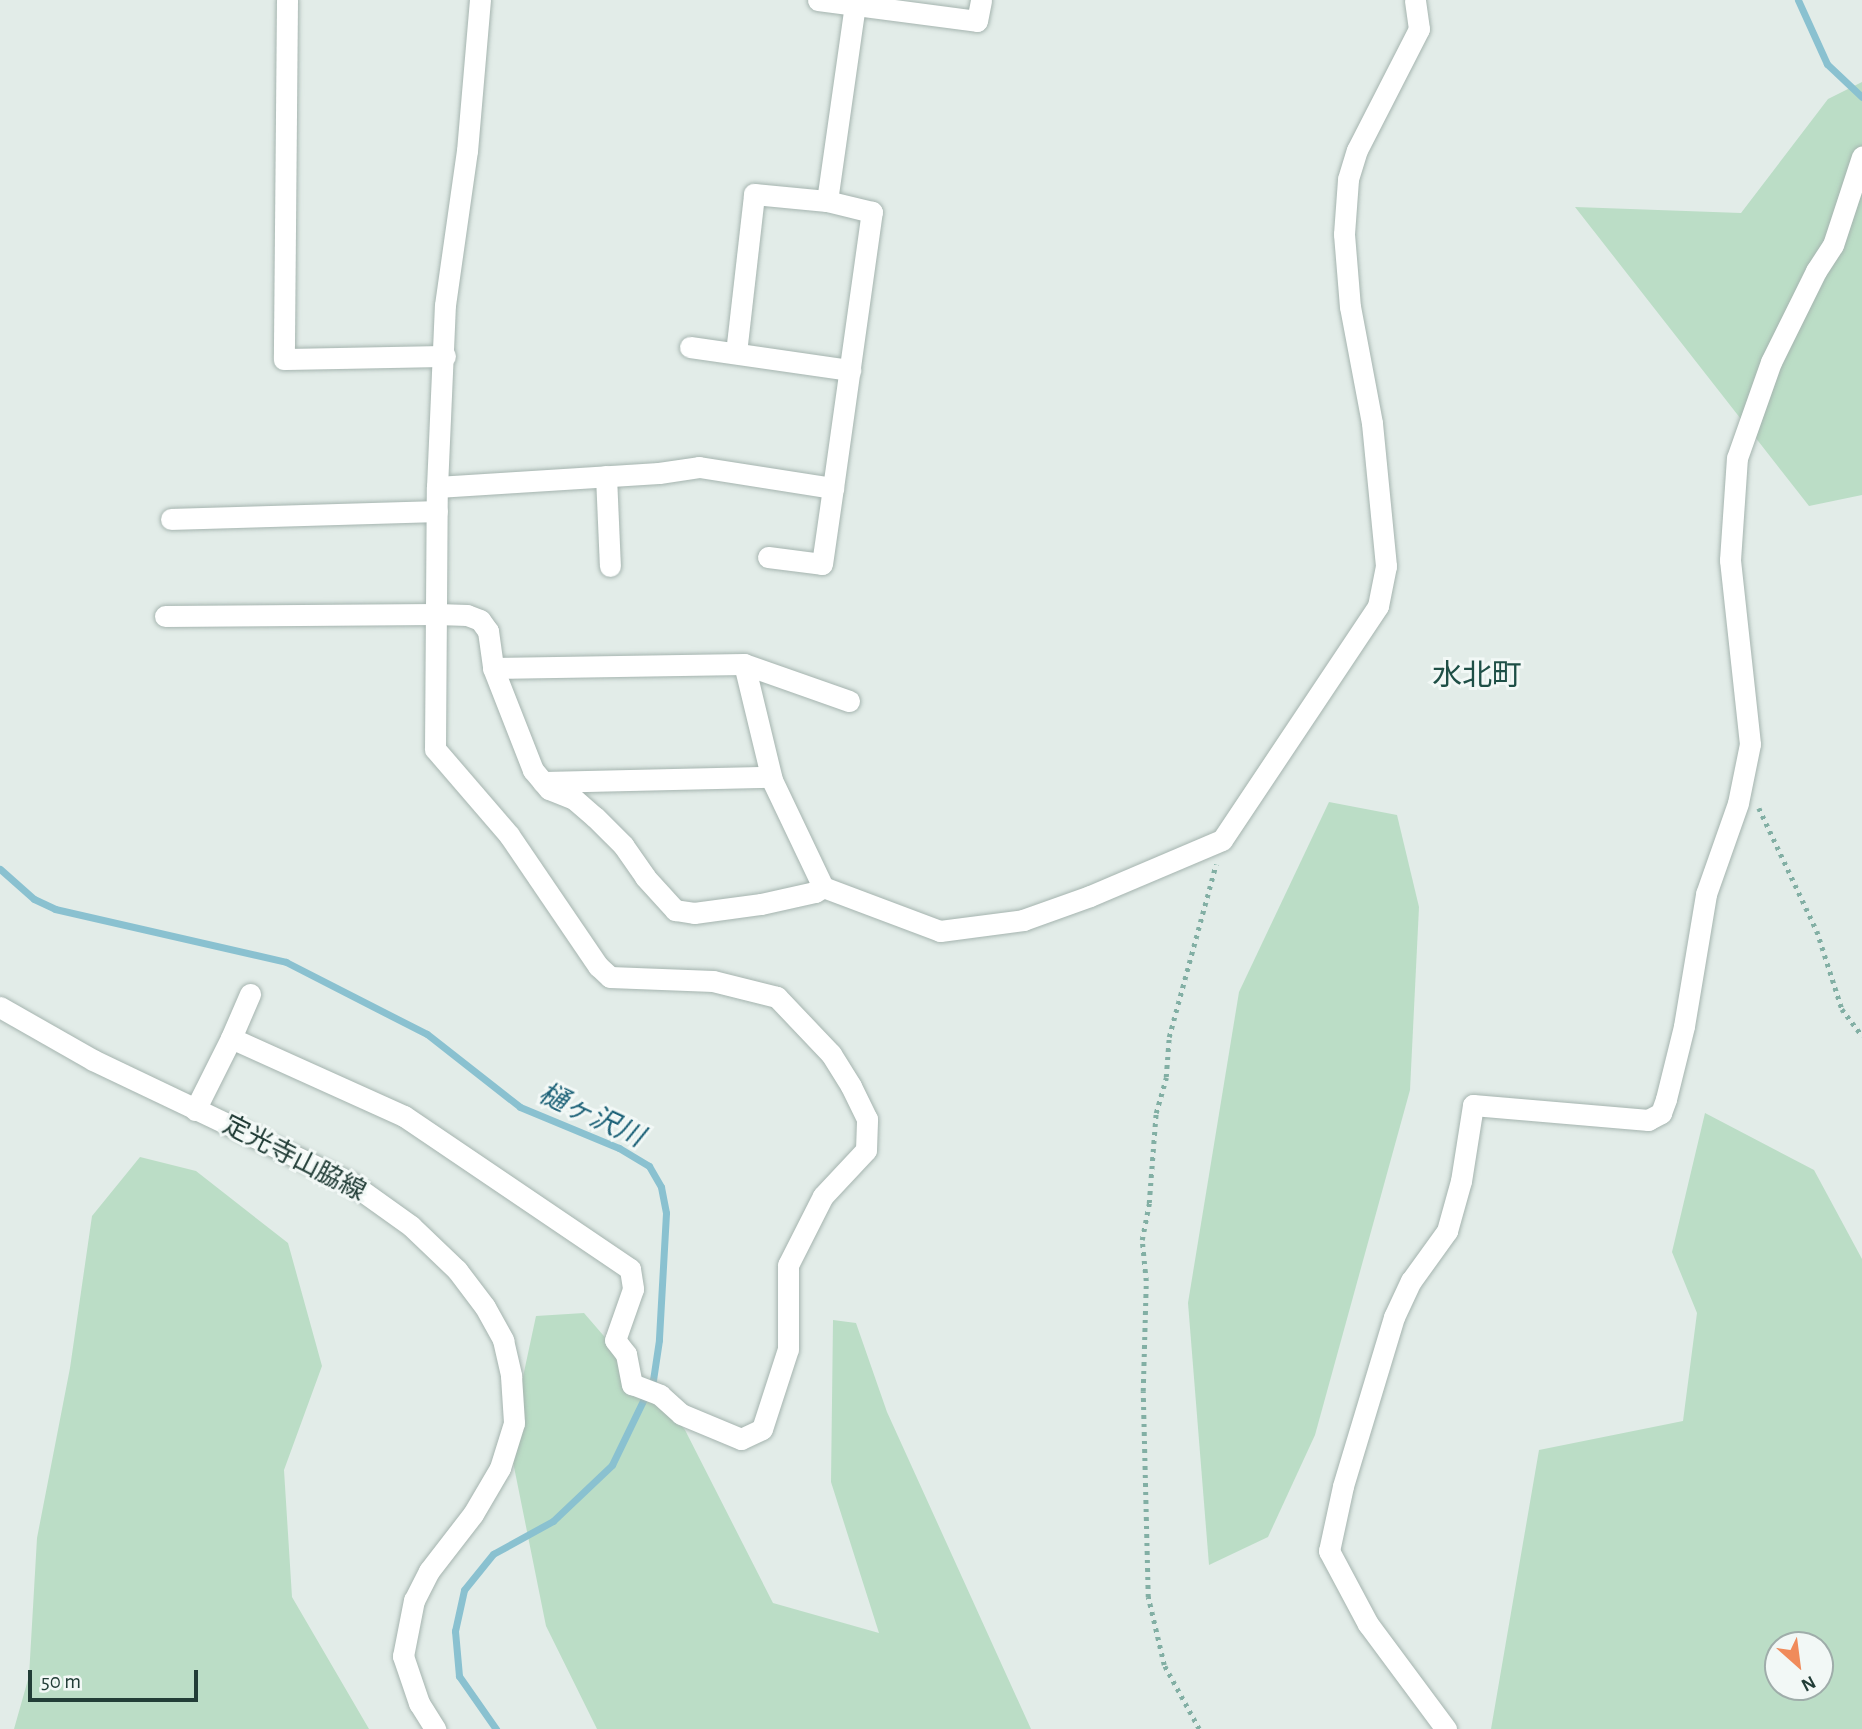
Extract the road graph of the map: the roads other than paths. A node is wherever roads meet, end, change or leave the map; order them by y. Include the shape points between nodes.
1 (287, 0) edge
2 (480, 0) edge
3 (818, 0) edge
4 (981, 0) edge
5 (1415, 0) edge
6 (855, 5) junction
7 (1862, 158) edge
8 (827, 201) junction
9 (691, 347) dead end
10 (736, 353) junction
11 (445, 356) junction
12 (849, 370) junction
13 (606, 476) junction
14 (437, 487) junction
15 (833, 488) junction
16 (437, 511) junction
17 (171, 519) dead end
18 (768, 557) dead end
19 (610, 566) dead end
20 (436, 614) junction
21 (165, 616) dead end
22 (744, 664) junction
23 (493, 668) junction
24 (849, 701) dead end
25 (771, 777) junction
26 (542, 782) junction
27 (822, 887) junction
28 (250, 994) dead end
29 (0, 1007) edge
30 (231, 1038) junction
31 (195, 1110) junction
32 (435, 1729) edge
33 (1446, 1729) edge

1 - 11 street via 284,359
2 - 11 street via 467,151 445,305
3 - 6 street
4 - 6 street via 977,21
5 - 27 street via 1419,29 1357,150 1348,179 1344,234 1350,307 1372,423 1386,566 1378,606 1222,840 1023,920 940,930
6 - 8 street
7 - 33 street via 1833,245 1771,362 1737,458 1730,560 1750,744 1745,779 1706,894 1684,1026 1661,1113 1648,1120 1473,1105 1461,1181 1447,1231 1411,1281 1394,1317 1343,1486 1329,1551 1368,1624
8 - 10 street via 754,194
8 - 12 street via 872,212
9 - 10 street
10 - 12 street
11 - 14 street
12 - 15 street
13 - 14 street
13 - 15 street via 699,467
13 - 19 street
14 - 16 street
15 - 18 street via 822,564
16 - 17 street
16 - 20 street
20 - 21 street
20 - 23 street via 480,620 488,631
20 - 30 street via 435,749 509,835 598,966 610,977 713,981 777,998 831,1054 867,1119 866,1150 823,1196 788,1265 788,1349 762,1429 741,1439 681,1414 660,1395 632,1384 626,1354 615,1340 633,1289 629,1269 404,1116
22 - 23 street
22 - 24 street
22 - 25 street
23 - 26 street via 515,730
25 - 26 street
25 - 27 street
26 - 27 street via 595,817 675,910 694,913 761,904
28 - 30 street
29 - 31 street, 定光寺山脇線
30 - 31 street
31 - 32 street, 定光寺山脇線 via 351,1183 411,1226 457,1270 503,1340 512,1377 514,1423 500,1468 414,1600 403,1656 419,1703

